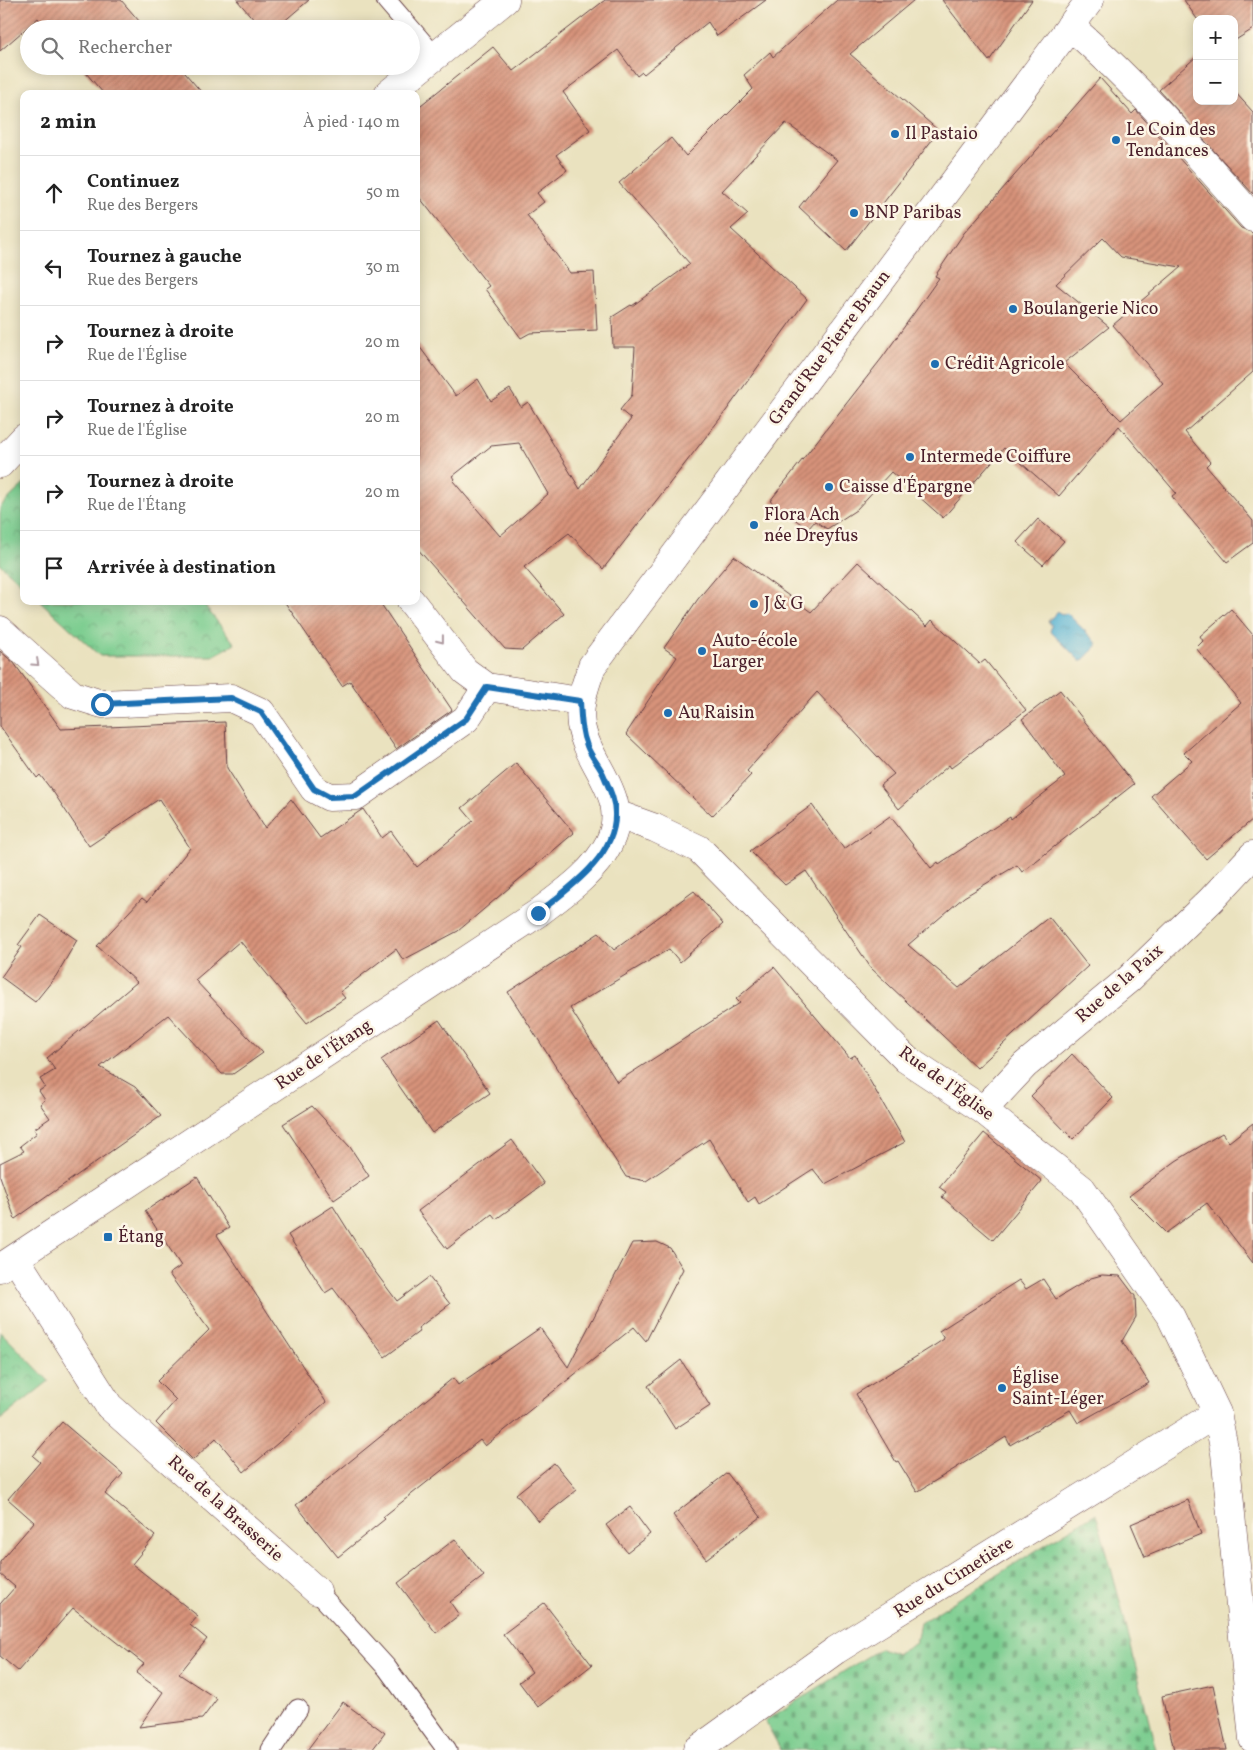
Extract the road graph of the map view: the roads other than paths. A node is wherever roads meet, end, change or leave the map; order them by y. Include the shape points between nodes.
1 (386, 0) edge
2 (505, 0) edge
3 (1090, 0) edge
4 (403, 20) edge
5 (1070, 26) junction
6 (420, 40) edge
7 (435, 57) junction
8 (420, 69) edge
9 (412, 75) edge
10 (393, 90) edge
11 (1253, 218) edge
12 (20, 442) edge
13 (0, 464) edge
14 (414, 605) edge
15 (0, 630) edge
16 (487, 687) junction
17 (580, 701) junction
18 (616, 814) junction
19 (1253, 855) edge
20 (983, 1110) junction
21 (8, 1264) edge
22 (1217, 1413) junction
23 (317, 1591) joint
24 (298, 1708) dead end
25 (1253, 1740) edge
26 (271, 1750) edge
27 (447, 1750) edge
28 (697, 1750) edge

1 - 4 lane
2 - 7 street
3 - 5 street, Grand'Rue Pierre Braun
5 - 11 street via 1105,56
5 - 17 street, Grand'Rue Pierre Braun via 592,666
6 - 7 lane
7 - 8 street
9 - 10 street
12 - 13 street
14 -> 16 street via 465,671
15 -> 16 street via 73,695 102,704 231,698 261,712 314,789 329,797 356,796 411,758 466,719
16 - 17 street
17 - 18 street via 581,726 612,795
18 - 20 street, Rue de l'Église via 699,849 906,1059
18 - 21 street, Rue de l'Étang via 609,843 584,876 538,913
19 - 20 street, Rue de la Paix via 1129,980 1025,1065
20 - 22 street, Rue de l'Église via 1082,1189 1171,1317
21 - 23 street, Rue de la Brasserie via 109,1406
22 - 25 street, Rue de l'Église via 1225,1453
22 - 28 street, Rue du Cimetière via 836,1650
23 - 27 lane, Rue de la Brasserie via 387,1668
24 - 26 lane

